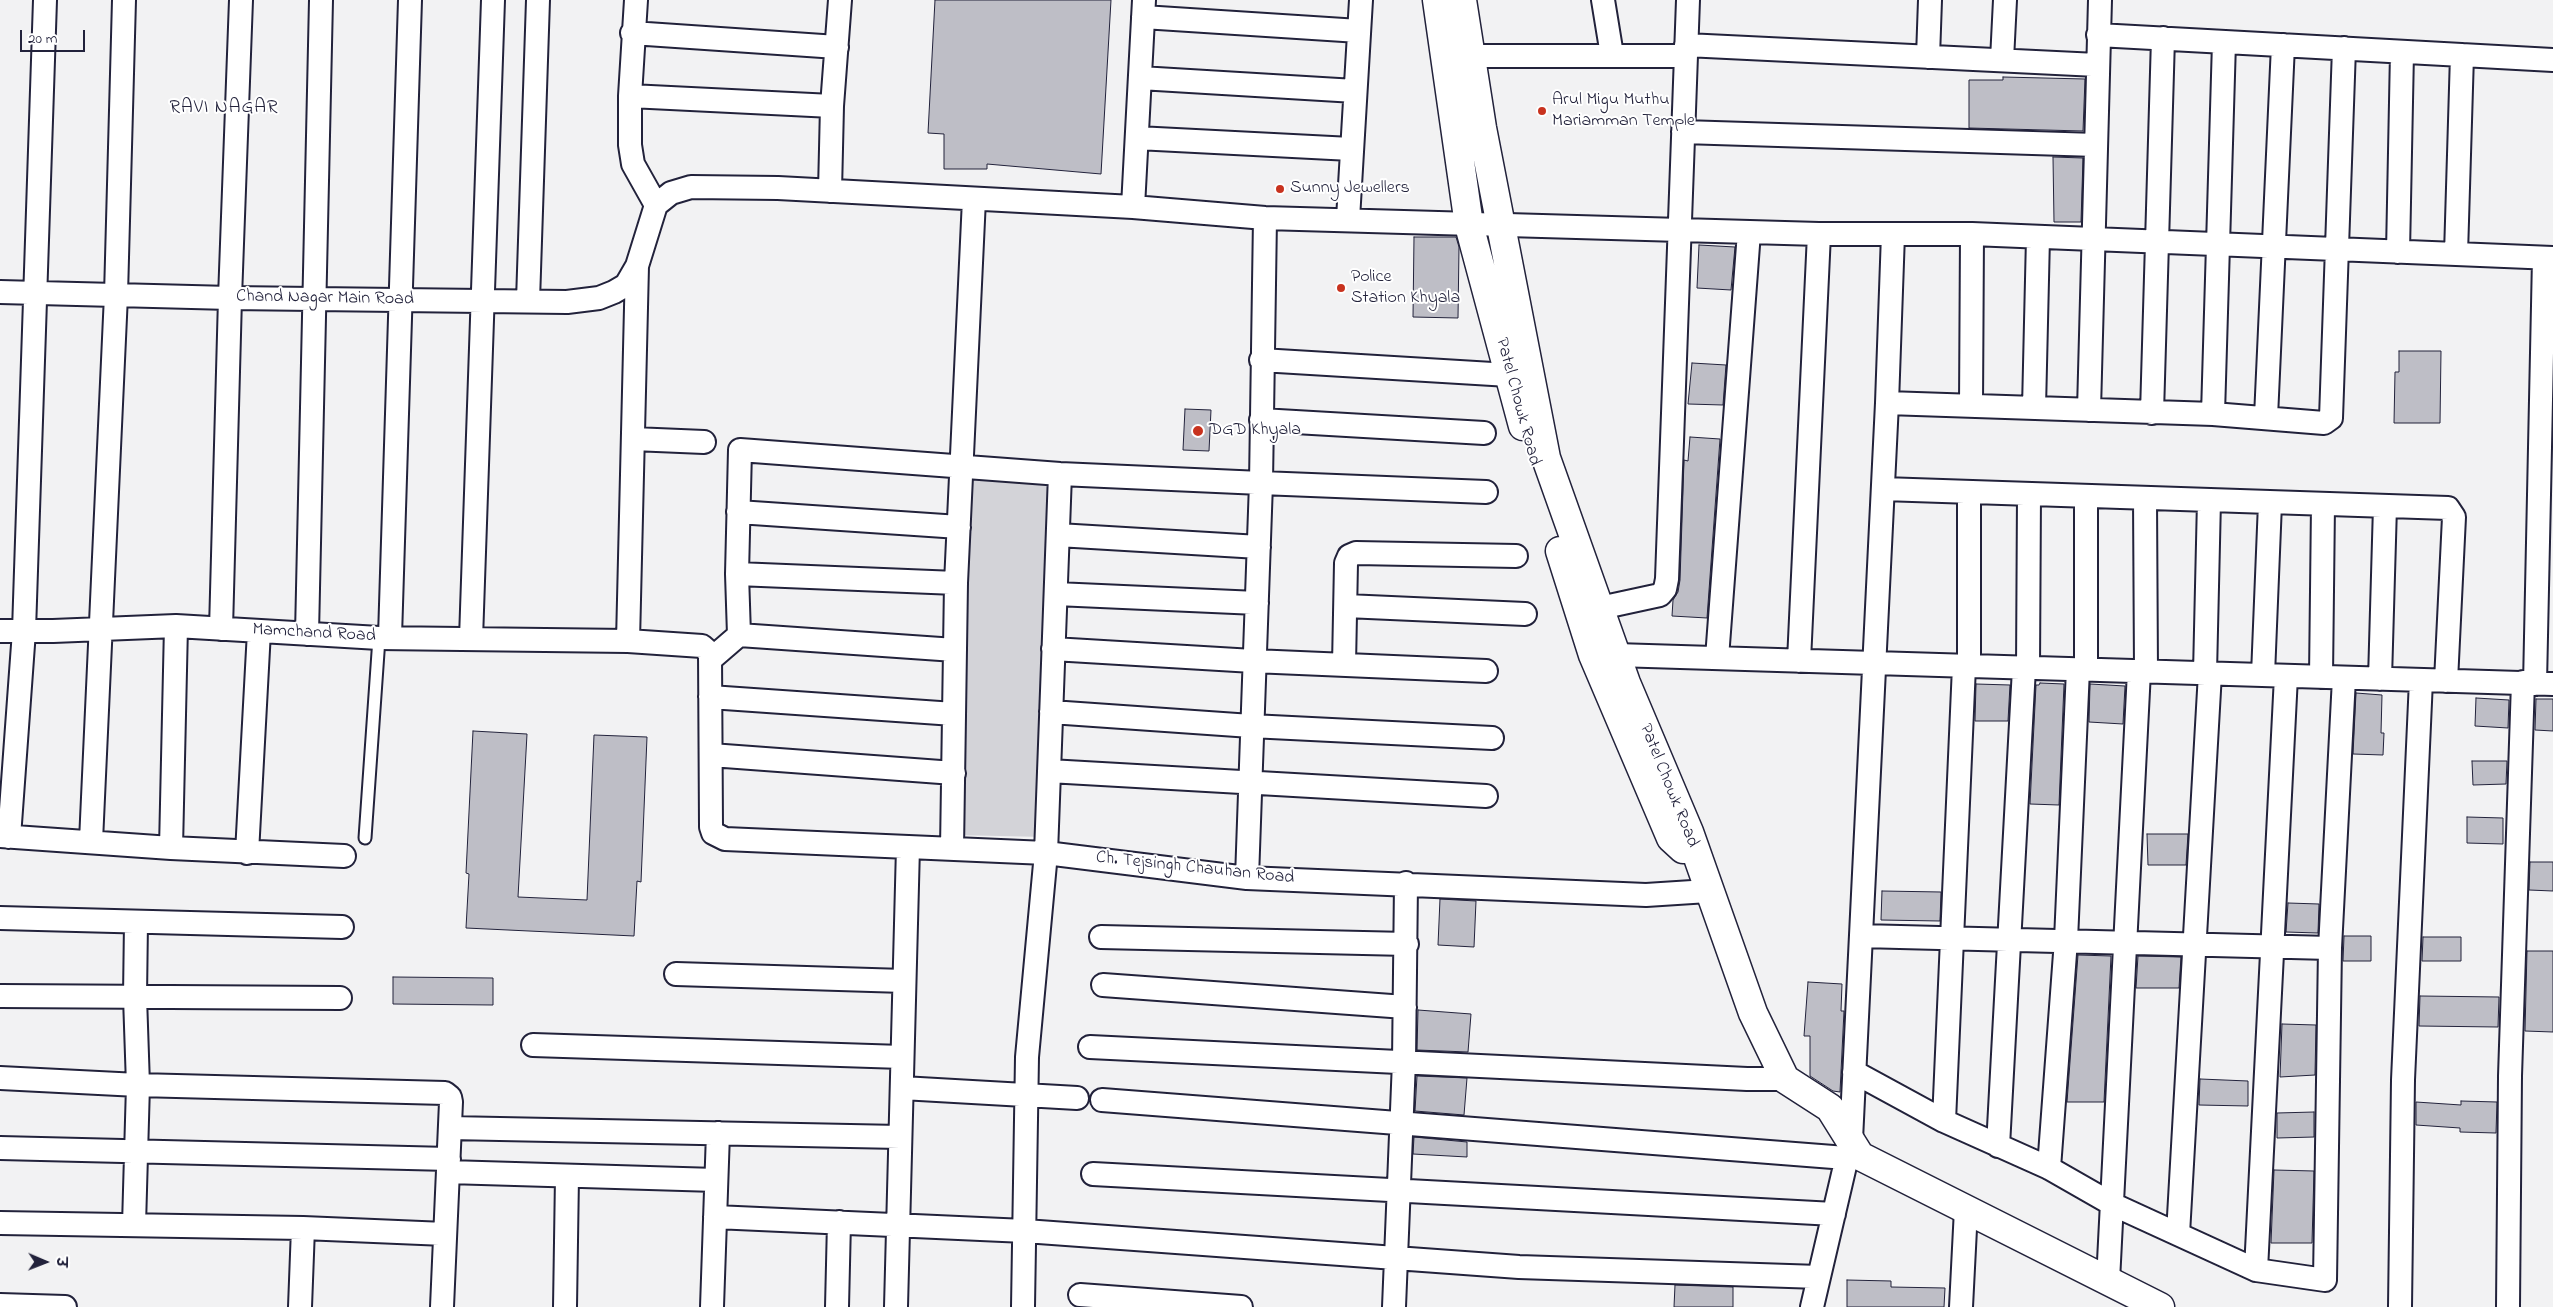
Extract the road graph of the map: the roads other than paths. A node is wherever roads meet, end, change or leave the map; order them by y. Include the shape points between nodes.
1 (45, 0) edge
2 (124, 0) edge
3 (241, 0) edge
4 (321, 0) edge
5 (410, 0) edge
6 (493, 0) edge
7 (538, 0) edge
8 (636, 0) edge
9 (840, 0) edge
10 (1361, 0) edge
11 (1437, 0) edge
12 (1462, 0) edge
13 (1603, 0) edge
14 (1688, 0) edge
15 (1930, 0) edge
16 (2005, 0) edge
17 (2100, 0) edge
18 (1144, 9) edge
19 (1359, 31) junction
20 (632, 33) junction
21 (2098, 35) junction
22 (2163, 38) junction
23 (2224, 42) junction
24 (2283, 45) junction
25 (836, 47) junction
26 (2344, 48) junction
27 (1686, 50) junction
28 (2402, 52) junction
29 (1458, 55) junction
30 (1612, 55) junction
31 (2462, 55) junction
32 (1928, 57) junction
33 (2002, 60) junction
34 (2553, 60) edge
35 (2097, 65) junction
36 (1140, 78) junction
37 (1355, 91) junction
38 (630, 96) junction
39 (832, 106) junction
40 (1683, 132) junction
41 (1137, 138) junction
42 (2096, 145) junction
43 (1351, 149) junction
44 (830, 191) junction
45 (974, 199) junction
46 (656, 205) junction
47 (1134, 207) junction
48 (1265, 218) junction
49 (1348, 219) junction
50 (1469, 225) junction
51 (1500, 225) junction
52 (1678, 230) junction
53 (1750, 232) junction
54 (1819, 234) junction
55 (1893, 234) junction
56 (1972, 234) junction
57 (2038, 237) junction
58 (2094, 239) junction
59 (2156, 242) junction
60 (2218, 245) junction
61 (2273, 247) junction
62 (2337, 250) junction
63 (2398, 252) junction
64 (2456, 254) junction
65 (2549, 258) edge
66 (637, 266) junction
67 (0, 292) edge
68 (36, 292) junction
69 (116, 295) junction
70 (230, 298) junction
71 (316, 299) junction
72 (402, 300) junction
73 (484, 301) junction
74 (528, 301) junction
75 (1261, 360) junction
76 (1509, 375) junction
77 (1887, 403) junction
78 (1970, 406) junction
79 (2034, 408) junction
80 (2089, 410) junction
81 (2152, 412) junction
82 (2213, 414) junction
83 (2266, 417) junction
84 (1260, 420) junction
85 (1484, 433) dead end
86 (633, 439) junction
87 (704, 442) dead end
88 (960, 465) junction
89 (1060, 474) junction
90 (1261, 483) junction
91 (1883, 489) junction
92 (1486, 492) dead end
93 (1969, 492) junction
94 (2029, 494) junction
95 (2086, 496) junction
96 (2145, 498) junction
97 (2209, 500) junction
98 (2270, 503) junction
99 (2323, 504) junction
100 (2384, 506) junction
101 (738, 512) junction
102 (2546, 517) edge
103 (958, 527) junction
104 (1058, 534) junction
105 (1259, 547) junction
106 (1516, 556) dead end
107 (736, 574) junction
108 (956, 583) junction
109 (1056, 594) junction
110 (1257, 603) junction
111 (1346, 606) junction
112 (1600, 608) junction
113 (1525, 614) dead end
114 (176, 626) junction
115 (103, 628) junction
116 (222, 629) junction
117 (0, 631) edge
118 (24, 631) junction
119 (259, 631) junction
120 (308, 634) junction
121 (739, 635) junction
122 (384, 638) junction
123 (471, 639) junction
124 (628, 641) junction
125 (1053, 648) junction
126 (955, 650) junction
127 (1616, 655) junction
128 (1717, 658) junction
129 (710, 660) junction
130 (1254, 661) junction
131 (1799, 661) junction
132 (1875, 663) junction
133 (1344, 665) junction
134 (1966, 666) junction
135 (2026, 668) junction
136 (2082, 669) junction
137 (1486, 671) dead end
138 (2143, 671) junction
139 (2208, 673) junction
140 (2263, 675) junction
141 (2286, 676) junction
142 (2321, 677) junction
143 (2344, 678) junction
144 (2380, 679) junction
145 (2422, 680) junction
146 (2446, 681) junction
147 (2537, 683) edge
148 (710, 696) junction
149 (1051, 712) junction
150 (954, 714) junction
151 (1251, 726) junction
152 (1492, 738) dead end
153 (711, 755) junction
154 (1049, 771) junction
155 (954, 773) junction
156 (1249, 784) junction
157 (1486, 796) dead end
158 (5, 837) edge
159 (365, 838) dead end
160 (91, 841) junction
161 (908, 847) junction
162 (171, 848) junction
163 (952, 849) junction
164 (247, 853) junction
165 (1046, 853) junction
166 (344, 856) dead end
167 (1699, 864) junction
168 (1247, 878) junction
169 (1406, 884) junction
170 (1708, 891) junction
171 (0, 918) edge
172 (136, 922) junction
173 (342, 927) dead end
174 (1861, 936) junction
175 (1101, 937) dead end
176 (1953, 938) junction
177 (2011, 939) junction
178 (2066, 940) junction
179 (2126, 942) junction
180 (2195, 943) junction
181 (1407, 944) junction
182 (2272, 945) junction
183 (2330, 948) junction
184 (676, 974) dead end
185 (904, 981) junction
186 (1103, 985) dead end
187 (0, 996) edge
188 (135, 997) junction
189 (340, 998) dead end
190 (1405, 1007) junction
191 (533, 1045) dead end
192 (1090, 1047) dead end
193 (902, 1057) junction
194 (1404, 1061) junction
195 (1854, 1072) junction
196 (0, 1078) edge
197 (1786, 1079) junction
198 (138, 1085) junction
199 (902, 1088) junction
200 (1028, 1095) junction
201 (1077, 1098) dead end
202 (1102, 1100) dead end
203 (1944, 1121) junction
204 (1401, 1124) junction
205 (450, 1128) junction
206 (718, 1133) junction
207 (900, 1137) junction
208 (1998, 1146) junction
209 (0, 1148) edge
210 (1849, 1149) junction
211 (136, 1153) junction
212 (448, 1166) junction
213 (2049, 1168) junction
214 (1093, 1174) dead end
215 (567, 1176) junction
216 (716, 1180) junction
217 (1399, 1189) junction
218 (2112, 1204) junction
219 (1966, 1209) junction
220 (1834, 1214) junction
221 (715, 1217) junction
222 (839, 1222) junction
223 (0, 1223) edge
224 (898, 1224) junction
225 (134, 1226) junction
226 (303, 1228) junction
227 (1025, 1231) junction
228 (445, 1234) junction
229 (2178, 1234) junction
230 (1396, 1257) junction
231 (2256, 1270) junction
232 (1819, 1278) junction
233 (2108, 1281) junction
234 (1080, 1295) dead end
235 (0, 1305) edge
236 (65, 1307) edge
237 (300, 1307) edge
238 (442, 1307) edge
239 (565, 1307) edge
240 (712, 1307) edge
241 (837, 1307) edge
242 (896, 1307) edge
243 (1023, 1307) edge
244 (1241, 1307) edge
245 (1394, 1307) edge
246 (1812, 1307) edge
247 (1961, 1307) edge
248 (2160, 1307) edge
249 (2400, 1307) edge
250 (2508, 1307) edge

1 - 68 street
2 - 69 street
3 - 70 street
4 - 71 street
5 - 72 street
6 - 73 street
7 - 74 street
8 - 20 street
9 - 25 street
10 - 19 street
11 - 29 street, Patel Chowk Road
12 - 29 street, Patel Chowk Road
13 - 30 street
14 - 27 street
15 - 32 street
16 - 33 street
17 - 21 street
18 - 19 street
18 - 36 street
19 - 37 street
20 - 25 street
20 - 38 street
21 - 22 street
21 - 35 street
22 - 23 street
22 - 59 street
23 - 24 street
23 - 60 street
24 - 26 street
24 - 61 street
25 - 39 street
26 - 28 street
26 - 62 street
27 - 30 street
27 - 32 street
27 - 40 street
28 - 31 street
28 - 63 street
29 - 30 street
29 - 50 street, Patel Chowk Road
29 - 51 street, Patel Chowk Road
31 - 34 street
31 - 64 street
32 - 33 street
33 - 35 street
35 - 42 street
36 - 37 street
36 - 41 street
37 - 43 street
38 - 39 street
38 - 46 street via 633,164
39 - 44 street
40 - 42 street
40 - 52 street
41 - 43 street
41 - 47 street
42 - 58 street
43 - 49 street
44 - 45 street
44 - 46 street via 691,187 671,193
45 - 47 street
45 - 88 street
46 - 66 street
47 - 48 street
48 - 49 street
48 - 75 street
49 - 50 street
50 - 51 street
50 - 76 street, Patel Chowk Road
51 - 52 street
51 - 112 street, Patel Chowk Road via 1546,458
52 - 53 street
52 - 112 street via 1667,580 1660,595
53 - 54 street
53 - 128 street
54 - 55 street
54 - 131 street
55 - 56 street
55 - 77 street
56 - 57 street
56 - 78 street
57 - 58 street
57 - 79 street
58 - 59 street
58 - 80 street
59 - 60 street
59 - 81 street
60 - 61 street
60 - 82 street
61 - 62 street
61 - 83 street
62 - 63 street
62 - 83 street via 2331,418 2324,422
63 - 64 street
64 - 65 street
65 - 102 street
66 - 74 street, Chand Nagar Main Road via 626,285 599,298 566,302
66 - 86 street
67 - 68 street, Chand Nagar Main Road
68 - 69 street, Chand Nagar Main Road
68 - 118 street
69 - 70 street, Chand Nagar Main Road
69 - 115 street
70 - 71 street, Chand Nagar Main Road
70 - 116 street
71 - 72 street, Chand Nagar Main Road
71 - 120 street
72 - 73 street, Chand Nagar Main Road
72 - 122 street
73 - 74 street, Chand Nagar Main Road
73 - 123 street
75 - 76 street
75 - 84 street
76 - 167 street, Patel Chowk Road via 1593,655 1671,838
77 - 78 street
77 - 91 street
78 - 79 street
79 - 80 street
80 - 81 street
81 - 82 street
82 - 83 street
84 - 85 street
84 - 90 street
86 - 87 street
86 - 124 street
88 - 89 street
88 - 101 street via 740,450
88 - 103 street
89 - 90 street
89 - 104 street
90 - 92 street
90 - 105 street
91 - 93 street
91 - 132 street
93 - 94 street
93 - 134 street
94 - 95 street
94 - 135 street
95 - 96 street
95 - 136 street
96 - 97 street
96 - 138 street
97 - 98 street
97 - 139 street
98 - 99 street
98 - 140 street
99 - 100 street
99 - 142 street
100 - 144 street
100 - 146 street via 2439,506 2448,508 2454,517
101 - 103 street
101 - 107 street
102 - 147 street
103 - 108 street
104 - 105 street
104 - 109 street
105 - 110 street
106 - 111 street via 1356,553 1349,556 1346,563
107 - 108 street
107 - 121 street
108 - 126 street
109 - 110 street
109 - 125 street
110 - 130 street
111 - 113 street
111 - 133 street
112 - 127 street, Patel Chowk Road
114 - 115 street, Mamchand Road
114 - 116 street, Mamchand Road
114 - 162 street
115 - 118 street, Mamchand Road
115 - 160 street
116 - 119 street, Mamchand Road
117 - 118 street, Mamchand Road
118 - 158 street
119 - 120 street, Mamchand Road
119 - 164 street
120 - 122 street, Mamchand Road
121 - 126 street
121 - 129 street
122 - 123 street, Mamchand Road
122 - 159 lane
123 - 124 street, Mamchand Road
124 - 129 street, Mamchand Road via 702,646 708,650
125 - 130 street
125 - 149 street
126 - 150 street
127 - 128 street
127 - 167 street, Patel Chowk Road via 1689,832
128 - 131 street
129 - 148 street
130 - 133 street
130 - 151 street
131 - 132 street
132 - 134 street
132 - 174 street
133 - 137 street
134 - 135 street
134 - 176 street
135 - 136 street
135 - 177 street
136 - 138 street
136 - 178 street
138 - 139 street
138 - 179 street
139 - 140 street
139 - 180 street
140 - 141 street
141 - 142 street
141 - 182 street
142 - 143 street
143 - 144 street
143 - 183 street
144 - 145 street
145 - 146 street
145 - 249 street via 2403,1080
146 - 147 street
147 - 250 street via 2510,1076
148 - 150 street
148 - 153 street
149 - 151 street
149 - 154 street
150 - 155 street
151 - 152 street
151 - 156 street
153 - 155 street
153 - 161 street, Ch. Tejsingh Chauhan Road via 713,833 725,839
154 - 156 street
154 - 165 street
155 - 163 street
156 - 157 street
156 - 168 street
158 - 160 street
160 - 162 street
161 - 163 street, Ch. Tejsingh Chauhan Road
161 - 185 street
162 - 164 street
163 - 165 street, Ch. Tejsingh Chauhan Road
164 - 166 street
165 - 168 street, Ch. Tejsingh Chauhan Road
165 - 200 street via 1028,1057
167 - 170 street
168 - 169 street, Ch. Tejsingh Chauhan Road
169 - 170 street, Ch. Tejsingh Chauhan Road via 1646,895
169 - 181 street
170 - 197 street via 1753,1013
171 - 172 street
172 - 173 street
172 - 188 street
174 - 176 street
174 - 195 street
175 - 181 street
176 - 177 street
176 - 203 street
177 - 178 street
177 - 208 street
178 - 179 street
178 - 213 street
179 - 180 street
179 - 218 street
180 - 182 street
180 - 229 street
181 - 190 street
182 - 183 street
182 - 231 street
183 - 231 street via 2325,1280
184 - 185 street
185 - 193 street
186 - 190 street
187 - 188 street
188 - 189 street
188 - 198 street
190 - 194 street
191 - 193 street
192 - 194 street
193 - 199 street
194 - 197 street via 1747,1080
194 - 204 street
195 - 203 street
195 - 210 street
196 - 198 street
197 - 210 street via 1830,1108
198 - 205 street via 441,1093 451,1100
198 - 211 street
199 - 200 street
199 - 207 street
200 - 201 street
200 - 227 street
202 - 204 street
203 - 208 street
204 - 210 street
204 - 217 street
205 - 206 street
205 - 212 street
206 - 207 street
206 - 216 street
207 - 224 street
208 - 213 street
209 - 211 street
210 - 219 street
210 - 220 street
211 - 212 street
211 - 225 street
212 - 215 street
212 - 228 street
213 - 218 street
214 - 217 street
215 - 216 street
215 - 239 street
216 - 221 street
217 - 220 street
217 - 230 street
218 - 229 street
218 - 233 street
219 - 233 street
219 - 247 street
220 - 232 street
221 - 222 street
221 - 240 street
222 - 224 street
222 - 241 street
223 - 225 street
224 - 227 street
224 - 242 street
225 - 226 street
226 - 228 street
226 - 237 street
227 - 230 street
227 - 243 street
228 - 238 street
229 - 231 street
230 - 232 street via 1519,1267
230 - 245 street
232 - 246 street
233 - 248 street
234 - 244 street
235 - 236 street

